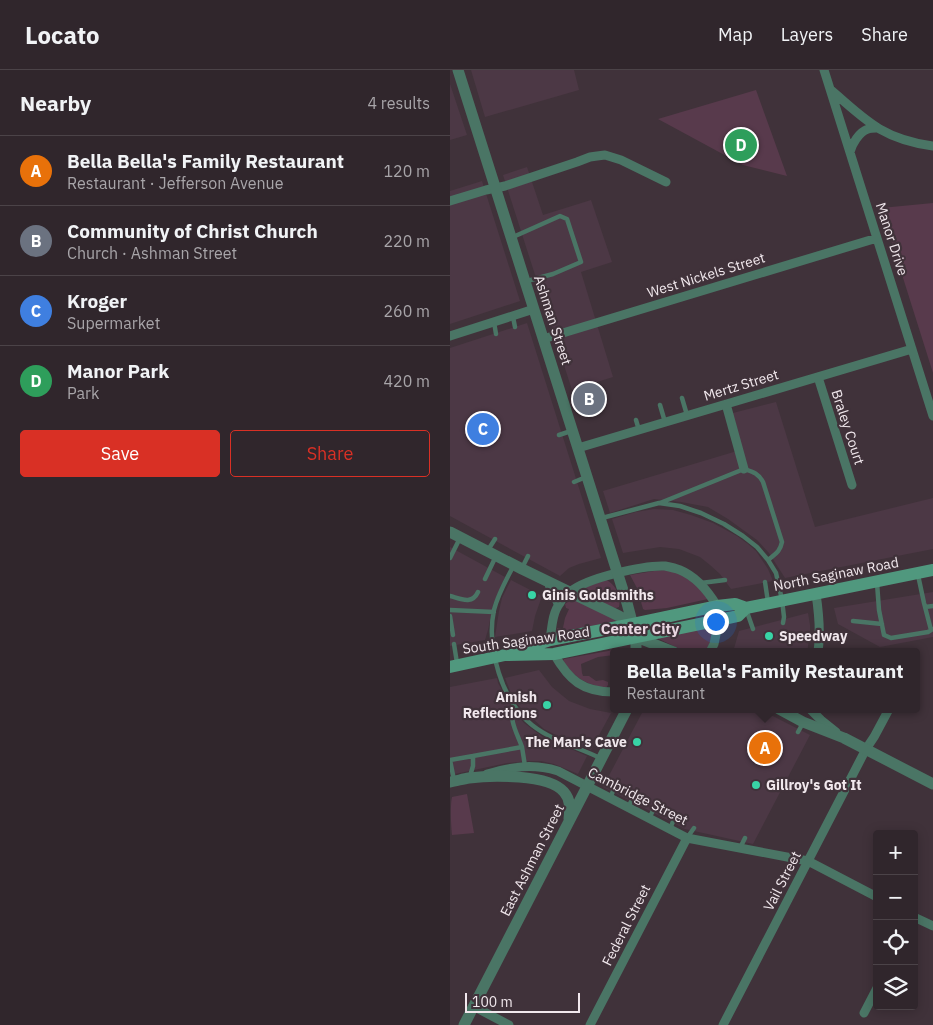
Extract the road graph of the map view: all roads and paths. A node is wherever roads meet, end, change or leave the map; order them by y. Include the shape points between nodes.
1 (458, 70) edge
2 (824, 70) edge
3 (830, 89) junction
4 (876, 128) junction
5 (933, 146) edge
6 (850, 152) junction
7 (666, 182) dead end
8 (496, 188) junction
9 (450, 201) edge
10 (511, 238) junction
11 (877, 238) junction
12 (525, 282) junction
13 (534, 309) junction
14 (512, 316) junction
15 (494, 322) junction
16 (516, 327) dead end
17 (496, 334) dead end
18 (450, 336) edge
19 (544, 339) junction
20 (912, 348) junction
21 (818, 377) junction
22 (682, 398) dead end
23 (726, 404) junction
24 (660, 405) dead end
25 (687, 416) junction
26 (933, 416) edge
27 (636, 420) dead end
28 (665, 422) junction
29 (572, 430) junction
30 (639, 430) junction
31 (559, 435) dead end
32 (578, 448) junction
33 (744, 469) junction
34 (587, 477) junction
35 (574, 482) dead end
36 (852, 485) dead end
37 (659, 503) junction
38 (600, 519) junction
39 (450, 532) edge
40 (461, 537) junction
41 (495, 538) dead end
42 (492, 554) junction
43 (528, 556) dead end
44 (450, 558) edge
45 (768, 560) junction
46 (518, 567) junction
47 (933, 570) edge
48 (917, 573) junction
49 (618, 574) junction
50 (485, 579) dead end
51 (725, 580) dead end
52 (765, 582) dead end
53 (877, 582) junction
54 (550, 583) junction
55 (700, 583) junction
56 (478, 592) dead end
57 (570, 592) junction
58 (816, 594) junction
59 (450, 596) edge
60 (782, 600) junction
61 (768, 603) junction
62 (558, 604) junction
63 (718, 606) junction
64 (933, 606) edge
65 (925, 607) junction
66 (746, 608) junction
67 (450, 610) edge
68 (494, 612) junction
69 (450, 616) edge
70 (719, 620) junction
71 (854, 621) dead end
72 (783, 623) dead end
73 (633, 624) junction
74 (882, 624) junction
75 (932, 629) edge
76 (753, 630) dead end
77 (453, 634) dead end
78 (636, 637) junction
79 (550, 640) junction
80 (454, 644) dead end
81 (636, 648) edge
82 (664, 648) edge
83 (712, 648) edge
84 (819, 648) edge
85 (554, 654) junction
86 (500, 656) junction
87 (454, 666) edge
88 (610, 692) edge
89 (514, 705) junction
90 (624, 713) edge
91 (784, 713) edge
92 (814, 713) edge
93 (887, 713) edge
94 (844, 738) junction
95 (522, 747) junction
96 (866, 749) junction
97 (473, 756) junction
98 (602, 759) junction
99 (525, 766) junction
100 (469, 778) junction
101 (452, 782) edge
102 (933, 784) edge
103 (587, 786) junction
104 (633, 798) dead end
105 (628, 807) junction
106 (654, 809) dead end
107 (650, 818) junction
108 (674, 819) dead end
109 (569, 820) junction
110 (670, 828) junction
111 (694, 828) dead end
112 (687, 838) junction
113 (745, 838) dead end
114 (740, 848) junction
115 (808, 861) junction
116 (873, 895) edge
117 (918, 918) edge
118 (933, 926) edge
119 (873, 995) edge
120 (474, 1006) junction
121 (864, 1012) dead end
122 (464, 1025) edge
123 (509, 1025) edge
124 (590, 1025) edge
125 (723, 1025) edge

1 - 8 street, Ashman Street
2 - 3 street, Manor Drive
3 - 4 street
3 - 6 street, Manor Drive
4 - 5 street via 904,140
4 - 6 street via 862,133
6 - 11 street, Manor Drive
7 - 8 street via 604,155
8 - 9 street
8 - 10 street, Ashman Street
10 - 12 street, Ashman Street
10 - 12 lane via 560,216 567,219 581,262
11 - 19 street, West Nickels Street
11 - 20 street, Manor Drive
12 - 13 street, Ashman Street
13 - 14 street
13 - 19 street, Ashman Street
14 - 15 street
14 - 16 lane
15 - 17 lane
15 - 18 street
19 - 29 street, Ashman Street
20 - 21 street, Mertz Street
20 - 26 street, Manor Drive
21 - 23 street, Mertz Street
21 - 36 street, Braley Court
22 - 25 lane
23 - 25 street, Mertz Street
23 - 33 street
24 - 28 lane
25 - 28 street, Mertz Street
27 - 30 lane
28 - 30 street, Mertz Street
29 - 31 lane
29 - 32 street, Ashman Street
30 - 32 street, Mertz Street
32 - 34 street, Ashman Street
33 - 37 lane
33 - 45 lane via 759,475 763,482 782,542 781,548
34 - 35 lane
34 - 38 street, Ashman Street
37 - 38 lane
37 - 45 lane via 680,506 724,524 757,547
38 - 49 street, Ashman Street
39 - 40 street
40 - 42 street
40 - 44 lane
41 - 42 lane
42 - 46 street
42 - 50 lane
43 - 46 lane
45 - 60 lane via 776,573
46 - 54 street
46 - 68 lane via 502,588
47 - 48 main road, North Saginaw Road
48 - 53 main road, North Saginaw Road
48 - 65 lane
49 - 55 street via 665,566 689,574
49 - 57 street via 596,578
49 - 73 street, Ashman Street
51 - 55 lane
52 - 61 lane
53 - 58 main road, North Saginaw Road
53 - 74 lane
54 - 57 street
54 - 62 street
55 - 63 street
56 - 59 lane via 474,599 465,601
57 - 62 street
57 - 73 street
58 - 60 main road, North Saginaw Road
58 - 84 street via 820,621
60 - 61 main road, North Saginaw Road
60 - 72 lane
61 - 66 main road, North Saginaw Road
62 - 79 street
63 - 66 main road, North Saginaw Road via 735,604
63 - 73 main road, North Saginaw Road
64 - 65 lane
65 - 75 lane
66 - 70 main road, North Saginaw Road via 738,616
66 - 76 lane
67 - 68 lane
68 - 86 lane via 493,640
69 - 77 lane
70 - 78 main road, North Saginaw Road
70 - 83 street
71 - 74 lane
73 - 78 street, Ashman Street
73 - 79 main road, North Saginaw Road
74 - 75 lane via 884,636 891,638
78 - 81 street
78 - 82 street
78 - 85 main road, South Saginaw Road
79 - 86 main road, North Saginaw Road
80 - 87 lane
85 - 86 main road, South Saginaw Road
85 - 88 street via 577,682 587,688
86 - 87 main road, South Saginaw Road
86 - 89 lane via 503,685
89 - 95 lane via 512,722
89 - 98 lane via 541,731
90 - 98 street, East Ashman Street
91 - 94 street via 801,727
92 - 94 street
93 - 96 street, Vail Street
94 - 96 street
95 - 97 lane
95 - 99 lane
96 - 102 street
96 - 115 street, Vail Street
97 - 100 lane
97 - 101 lane via 450,760
98 - 103 street, East Ashman Street
99 - 100 street, Cambridge Street
99 - 103 street, Cambridge Street via 558,771
100 - 101 street, Cambridge Street
100 - 109 street, Cambridge Street via 518,777 556,786 567,797
103 - 105 street, Cambridge Street via 612,793
103 - 109 street, East Ashman Street
104 - 105 lane
105 - 107 street, Cambridge Street
106 - 107 lane
107 - 110 street, Cambridge Street
108 - 110 lane
109 - 120 street, East Ashman Street
110 - 112 street, Cambridge Street
111 - 112 lane
112 - 114 street, Cambridge Street
112 - 124 street, Federal Street
113 - 114 lane
114 - 115 street, Cambridge Street
115 - 116 street, Cambridge Street
115 - 125 street, Vail Street
117 - 118 street
119 - 121 street
120 - 122 street, East Ashman Street
120 - 123 street

